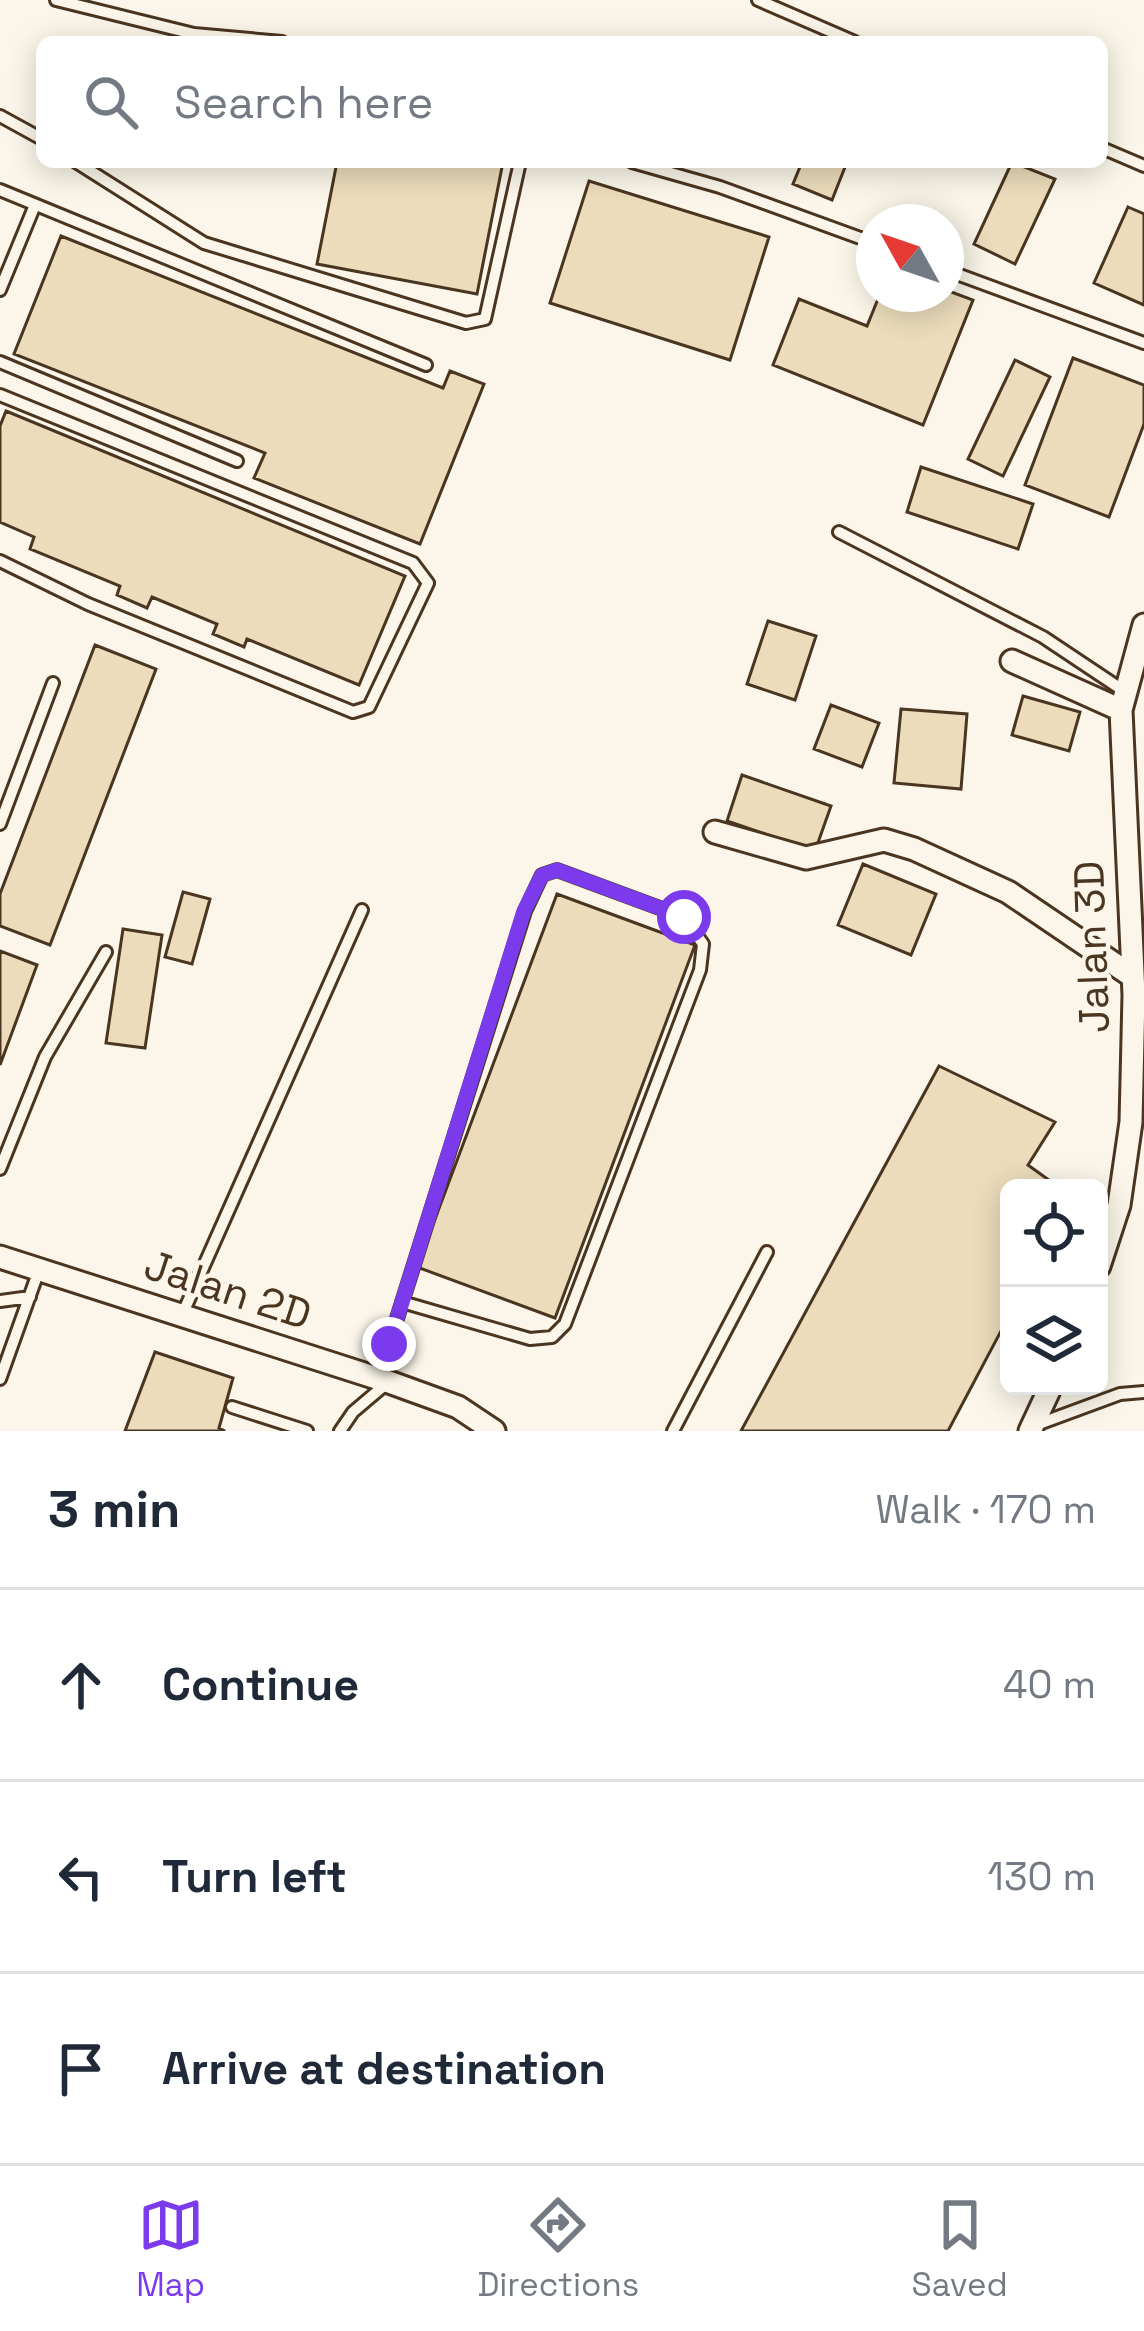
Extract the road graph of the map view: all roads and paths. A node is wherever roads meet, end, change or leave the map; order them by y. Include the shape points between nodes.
1 (56, 0) edge
2 (758, 0) edge
3 (216, 36) edge
4 (841, 36) edge
5 (0, 116) edge
6 (36, 136) edge
7 (1108, 151) edge
8 (1144, 166) edge
9 (85, 168) edge
10 (519, 168) edge
11 (653, 168) edge
12 (0, 190) edge
13 (35, 205) junction
14 (856, 236) edge
15 (964, 277) edge
16 (0, 290) edge
17 (1144, 343) edge
18 (0, 362) edge
19 (427, 365) dead end
20 (0, 395) edge
21 (237, 461) dead end
22 (839, 532) dead end
23 (0, 561) edge
24 (1144, 625) edge
25 (1012, 662) dead end
26 (53, 683) dead end
27 (1123, 700) junction
28 (0, 824) edge
29 (715, 832) dead end
30 (362, 910) dead end
31 (106, 952) dead end
32 (1132, 976) junction
33 (0, 1168) edge
34 (1108, 1239) edge
35 (767, 1252) dead end
36 (0, 1257) edge
37 (39, 1270) junction
38 (30, 1297) junction
39 (0, 1301) edge
40 (402, 1301) junction
41 (182, 1315) junction
42 (0, 1379) edge
43 (384, 1380) junction
44 (1144, 1392) edge
45 (1048, 1395) edge
46 (232, 1407) dead end
47 (1031, 1429) edge
48 (307, 1431) edge
49 (340, 1431) edge
50 (494, 1431) edge
51 (673, 1431) edge

1 - 3 lane
2 - 4 lane
5 - 6 lane
7 - 8 lane
9 - 10 lane via 204,243 466,323 485,319
11 - 14 lane
12 - 13 lane
13 - 16 lane
13 - 19 lane
15 - 17 lane
18 - 21 lane
20 - 23 lane via 413,563 428,583 369,707 353,712
22 - 27 lane via 1043,637
24 - 27 street, Jalan 3D
25 - 27 street
26 - 28 lane
27 - 32 street, Jalan 3D
29 - 32 street via 806,857 884,840 914,849 1008,892
30 - 41 lane
31 - 33 lane via 45,1057
32 - 34 street, Jalan 3D via 1131,1122
35 - 51 lane
36 - 37 street, Jalan 2D
37 - 38 lane
37 - 41 street, Jalan 2D
38 - 39 lane
38 - 42 lane
40 - 40 lane via 542,875 557,870 684,917 703,944 700,970 565,1324 552,1337 530,1339
40 - 43 lane
41 - 43 street, Jalan 2D
43 - 49 lane
43 - 50 street, Jalan 2D via 458,1407
44 - 47 lane
45 - 47 street
46 - 48 lane

